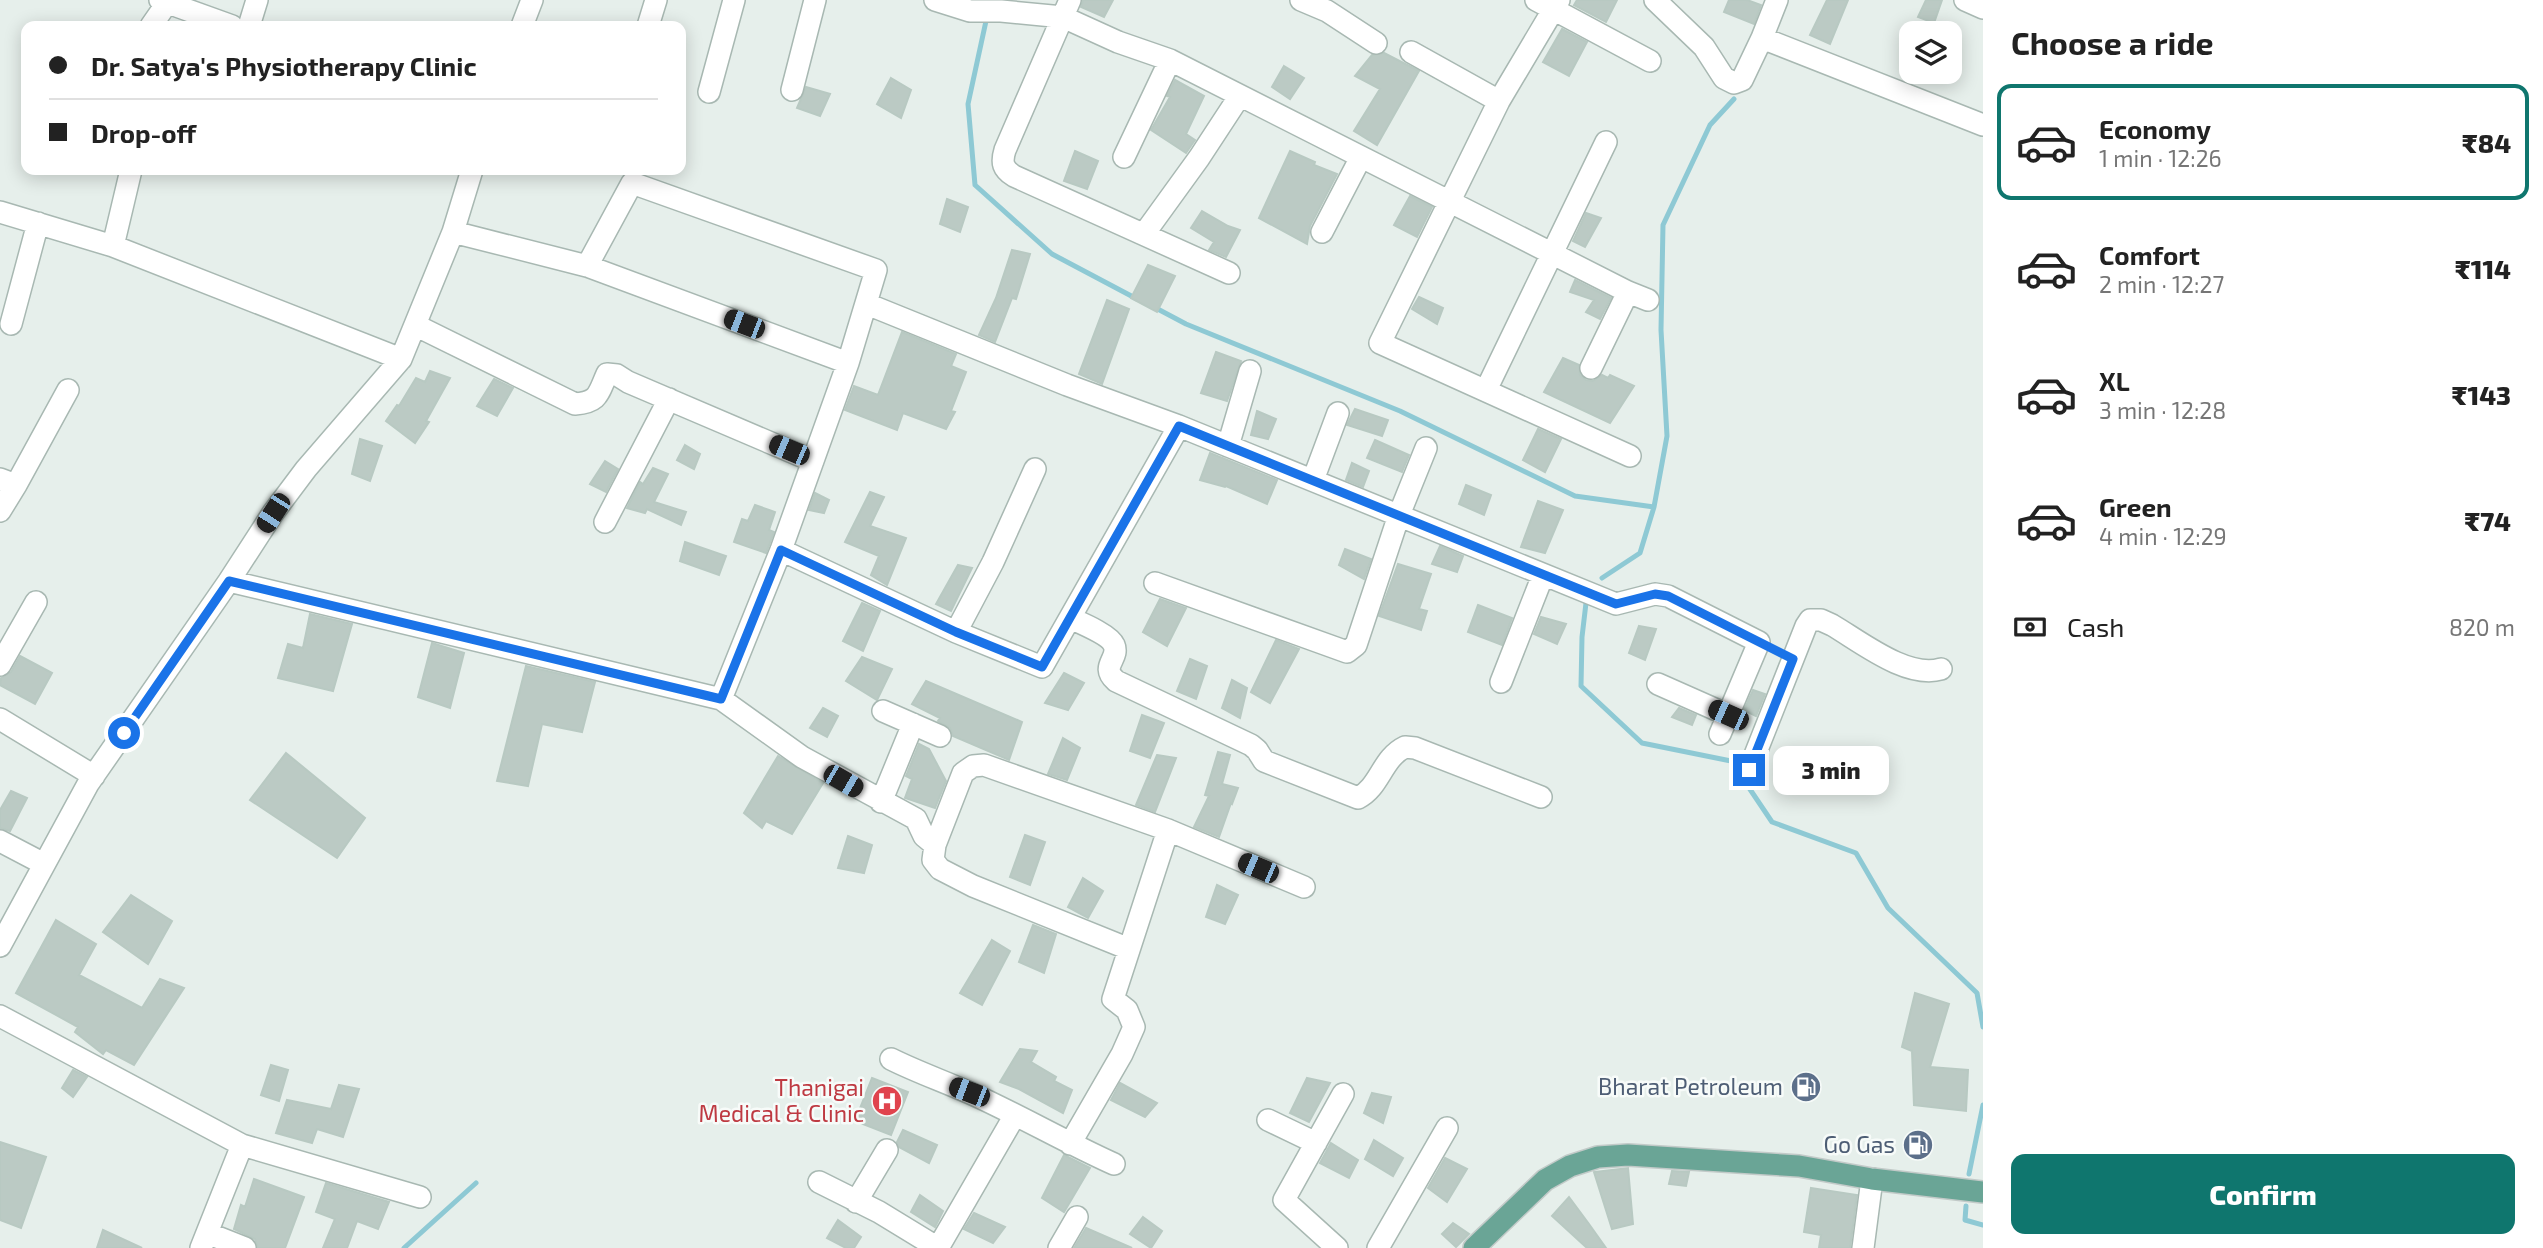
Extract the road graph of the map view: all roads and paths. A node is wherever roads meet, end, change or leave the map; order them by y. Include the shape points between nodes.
1 (257, 0) edge
2 (532, 0) edge
3 (656, 0) edge
4 (734, 0) edge
5 (815, 0) edge
6 (935, 0) edge
7 (1301, 0) edge
8 (1656, 0) edge
9 (1777, 0) edge
10 (1965, 0) edge
11 (164, 1) edge
12 (1549, 3) edge
13 (1333, 6) edge
14 (1067, 8) edge
15 (1983, 8) edge
16 (153, 21) edge
17 (218, 21) edge
18 (251, 21) edge
19 (524, 21) edge
20 (650, 21) edge
21 (1762, 38) junction
22 (1376, 43) dead end
23 (1411, 52) dead end
24 (1170, 60) junction
25 (1650, 61) dead end
26 (792, 90) dead end
27 (709, 92) dead end
28 (1240, 97) junction
29 (1499, 100) junction
30 (1983, 125) edge
31 (1606, 142) dead end
32 (1124, 157) dead end
33 (1361, 157) junction
34 (130, 175) edge
35 (470, 175) edge
36 (1449, 200) junction
37 (0, 212) edge
38 (38, 223) junction
39 (453, 232) junction
40 (1322, 232) dead end
41 (1144, 234) junction
42 (113, 246) junction
43 (1551, 252) junction
44 (587, 266) junction
45 (1230, 273) dead end
46 (1628, 292) junction
47 (1648, 300) dead end
48 (867, 304) junction
49 (11, 324) dead end
50 (415, 326) junction
51 (401, 359) junction
52 (848, 363) junction
53 (1591, 368) dead end
54 (1250, 371) dead end
55 (68, 390) dead end
56 (1486, 390) junction
57 (669, 399) junction
58 (1338, 413) dead end
59 (1179, 426) junction
60 (1228, 446) junction
61 (1426, 447) dead end
62 (1630, 456) dead end
63 (813, 461) junction
64 (1035, 469) dead end
65 (1313, 480) junction
66 (8, 482) edge
67 (0, 511) edge
68 (1399, 515) junction
69 (605, 522) dead end
70 (781, 550) junction
71 (1543, 575) junction
72 (229, 581) junction
73 (1155, 583) dead end
74 (36, 602) dead end
75 (1070, 618) junction
76 (956, 632) junction
77 (1759, 642) junction
78 (1793, 659) junction
79 (0, 664) edge
80 (1941, 670) dead end
81 (1501, 682) dead end
82 (1658, 684) dead end
83 (721, 699) junction
84 (883, 711) dead end
85 (0, 719) edge
86 (913, 724) junction
87 (940, 736) dead end
88 (1749, 770) dead end
89 (94, 776) junction
90 (1541, 797) dead end
91 (881, 802) junction
92 (1168, 830) junction
93 (0, 841) edge
94 (935, 845) junction
95 (44, 864) junction
96 (1304, 887) dead end
97 (0, 946) edge
98 (1129, 949) junction
99 (0, 1016) edge
100 (891, 1059) dead end
101 (1343, 1094) dead end
102 (1015, 1115) junction
103 (1268, 1120) dead end
104 (1447, 1128) dead end
105 (1316, 1143) junction
106 (1070, 1144) junction
107 (242, 1145) junction
108 (887, 1150) dead end
109 (1114, 1164) dead end
110 (1872, 1179) junction
111 (819, 1182) dead end
112 (1983, 1192) edge
113 (420, 1197) dead end
114 (856, 1202) junction
115 (1077, 1217) dead end
116 (204, 1241) edge
117 (1334, 1247) edge
118 (245, 1248) edge
119 (938, 1248) edge
120 (1059, 1248) edge
121 (1378, 1248) edge
122 (1474, 1248) edge
123 (1863, 1248) edge

1 - 18 street
2 - 19 street
3 - 20 street
4 - 27 street
5 - 26 street
6 - 14 street via 970,11
7 - 13 street
8 - 21 street via 1704,47 1724,78 1734,83 1742,80
9 - 21 street
10 - 15 street
11 - 16 street
11 - 17 street
12 - 25 street
12 - 29 street
13 - 22 street
14 - 24 street via 1118,42
14 - 41 street via 1005,150 1005,170
21 - 30 street
23 - 29 street
24 - 28 street
24 - 32 street
28 - 33 street
28 - 41 street
29 - 36 street
31 - 43 street
33 - 36 street
33 - 40 street
34 - 42 street
35 - 39 street
36 - 43 street
36 - 56 street via 1380,343
37 - 38 street
38 - 42 street
38 - 49 street
39 - 44 street
39 - 50 street
41 - 45 street
42 - 51 street
43 - 46 street
43 - 56 street
44 - 48 street via 632,183 876,270
44 - 52 street
46 - 47 street
46 - 53 street
48 - 52 street
48 - 59 street
50 - 51 street
50 - 57 street via 575,404 597,397 607,374
51 - 72 street via 306,469
52 - 63 street
54 - 60 street
55 - 66 street
56 - 62 street
57 - 63 street
57 - 69 street
58 - 65 street
59 - 60 street
59 - 75 street
60 - 65 street
61 - 68 street
63 - 70 street
64 - 76 street
65 - 68 street
66 - 67 street
68 - 71 street
68 - 73 street via 1356,645 1346,652
70 - 76 street
70 - 83 street
71 - 77 street via 1616,604 1655,594 1668,596
71 - 81 street
72 - 83 street
72 - 89 street
74 - 79 street
75 - 76 street via 1042,667
75 - 90 street via 1114,644 1108,670 1116,681 1251,745 1264,761 1358,798 1372,788 1391,756 1405,747
77 - 78 street
77 - 82 street via 1724,725
78 - 80 street via 1810,620 1821,620 1904,666
78 - 88 street
83 - 91 street via 802,757
84 - 86 street
85 - 89 street
86 - 87 street
86 - 91 street
89 - 95 street
91 - 94 street via 916,819
92 - 94 street via 984,765 963,773
92 - 96 street
92 - 98 street
93 - 95 street
94 - 98 street via 933,860 949,874
95 - 97 street
98 - 106 street via 1113,999 1127,1010 1134,1027
99 - 107 street
100 - 102 street
101 - 105 street
102 - 106 street
102 - 119 street
103 - 105 street
104 - 121 street
105 - 117 street via 1284,1200
106 - 109 street
107 - 113 street
107 - 116 street
108 - 114 street
110 - 112 main road
110 - 122 main road via 1799,1166 1598,1157 1545,1180
110 - 123 street
111 - 114 street
114 - 119 street
115 - 120 street
116 - 118 street

